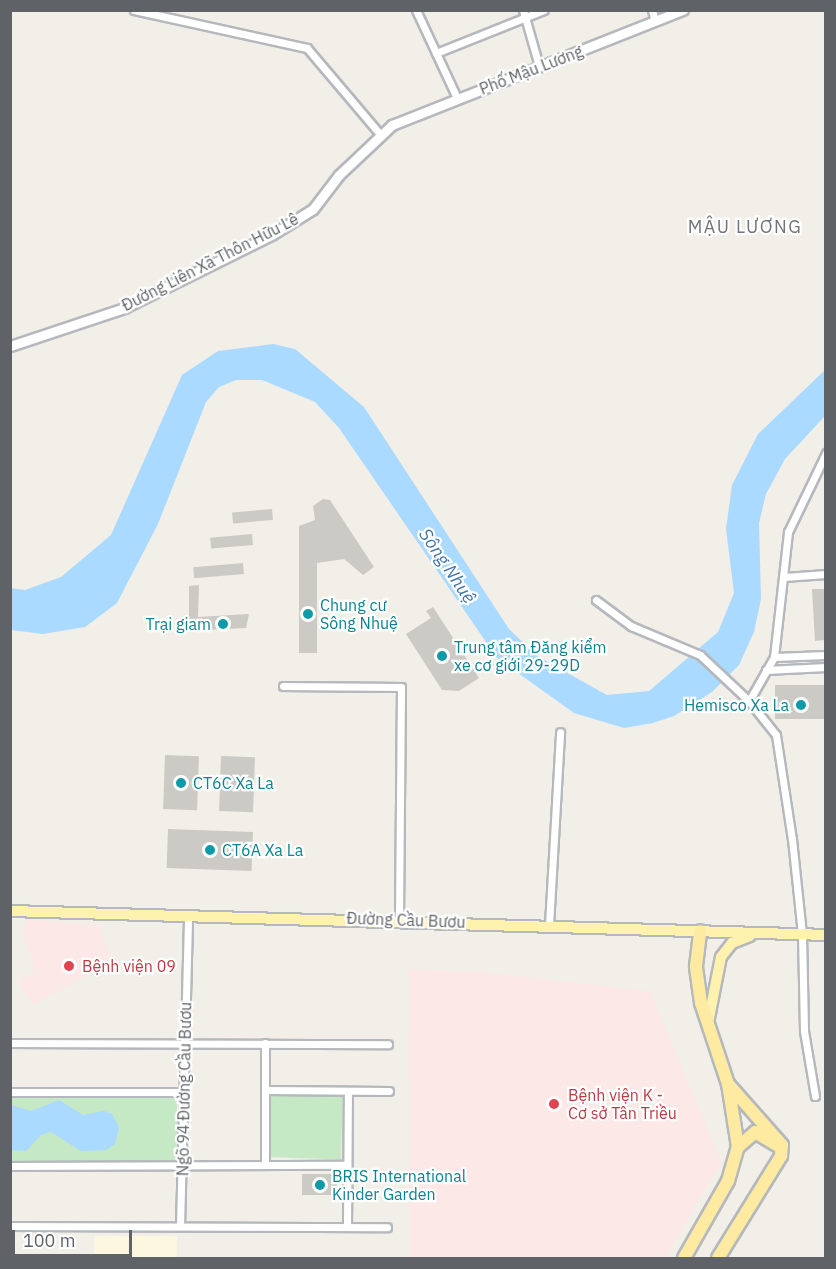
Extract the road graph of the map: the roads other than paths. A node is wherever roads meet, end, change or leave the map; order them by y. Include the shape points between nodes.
1 (134, 10) edge
2 (416, 10) edge
3 (544, 10) edge
4 (652, 10) edge
5 (683, 10) edge
6 (523, 15) edge
7 (655, 21) junction
8 (436, 54) junction
9 (539, 66) junction
10 (457, 98) junction
11 (380, 134) junction
12 (10, 346) edge
13 (825, 453) edge
14 (825, 574) edge
15 (784, 577) junction
16 (596, 600) dead end
17 (825, 655) edge
18 (774, 657) junction
19 (825, 667) edge
20 (766, 670) junction
21 (282, 686) dead end
22 (749, 701) junction
23 (560, 732) dead end
24 (10, 911) edge
25 (188, 915) junction
26 (399, 920) junction
27 (549, 925) junction
28 (700, 931) junction
29 (760, 933) junction
30 (802, 934) junction
31 (825, 935) edge
32 (708, 1023) junction
33 (10, 1043) edge
34 (185, 1043) junction
35 (265, 1043) junction
36 (388, 1044) dead end
37 (728, 1084) junction
38 (265, 1090) junction
39 (348, 1090) junction
40 (389, 1091) dead end
41 (10, 1092) edge
42 (184, 1092) junction
43 (815, 1096) dead end
44 (738, 1147) junction
45 (782, 1151) junction
46 (182, 1164) junction
47 (266, 1164) junction
48 (10, 1166) edge
49 (347, 1166) junction
50 (10, 1226) edge
51 (180, 1226) junction
52 (346, 1227) junction
53 (387, 1227) dead end
54 (684, 1258) edge
55 (718, 1258) edge

1 - 11 street via 307,48
2 - 8 street
3 - 6 street
4 - 7 street
5 - 7 street, Phố Mậu Lương
6 - 8 street
6 - 9 street
7 - 9 street, Phố Mậu Lương
8 - 10 street
9 - 10 street, Phố Mậu Lương
10 - 11 street, Phố Mậu Lương
11 - 12 street, Đường Liên Xã Thôn Hữu Lê via 312,209 273,234 124,308
13 - 15 street via 789,532
14 - 15 street
15 - 18 street
16 - 22 street via 631,626 700,655
17 - 18 street
18 - 20 street
19 - 20 street
20 - 22 street
21 - 26 street via 401,687
22 - 30 street via 776,735 783,763
23 - 27 street
24 - 25 main road, Đường Cầu Bươu
25 - 26 main road, Đường Cầu Bươu
25 - 34 street, Ngõ 94 Đường Cầu Bươu
26 - 27 main road, Đường Cầu Bươu
27 - 28 main road, Đường Cầu Bươu
28 - 29 main road, Đường Cầu Bươu
28 - 32 highway via 696,966
29 - 30 main road, Đường Cầu Bươu
29 - 32 main road via 738,940 721,957
30 - 31 main road, Đường Cầu Bươu
30 - 43 street via 804,1031
32 - 37 highway
33 - 34 street
34 - 35 street
34 - 42 street, Ngõ 94 Đường Cầu Bươu
35 - 36 street
35 - 38 street
37 - 44 highway
37 - 45 highway via 778,1137
38 - 39 street
38 - 47 street
39 - 40 street
39 - 49 street
41 - 42 street
42 - 46 street, Ngõ 94 Đường Cầu Bươu
44 - 45 highway via 756,1132
44 - 54 highway via 728,1181
45 - 55 highway
46 - 47 street
46 - 48 street
46 - 51 street, Ngõ 94 Đường Cầu Bươu
47 - 49 street
49 - 52 street
50 - 51 street
51 - 52 street
52 - 53 street

